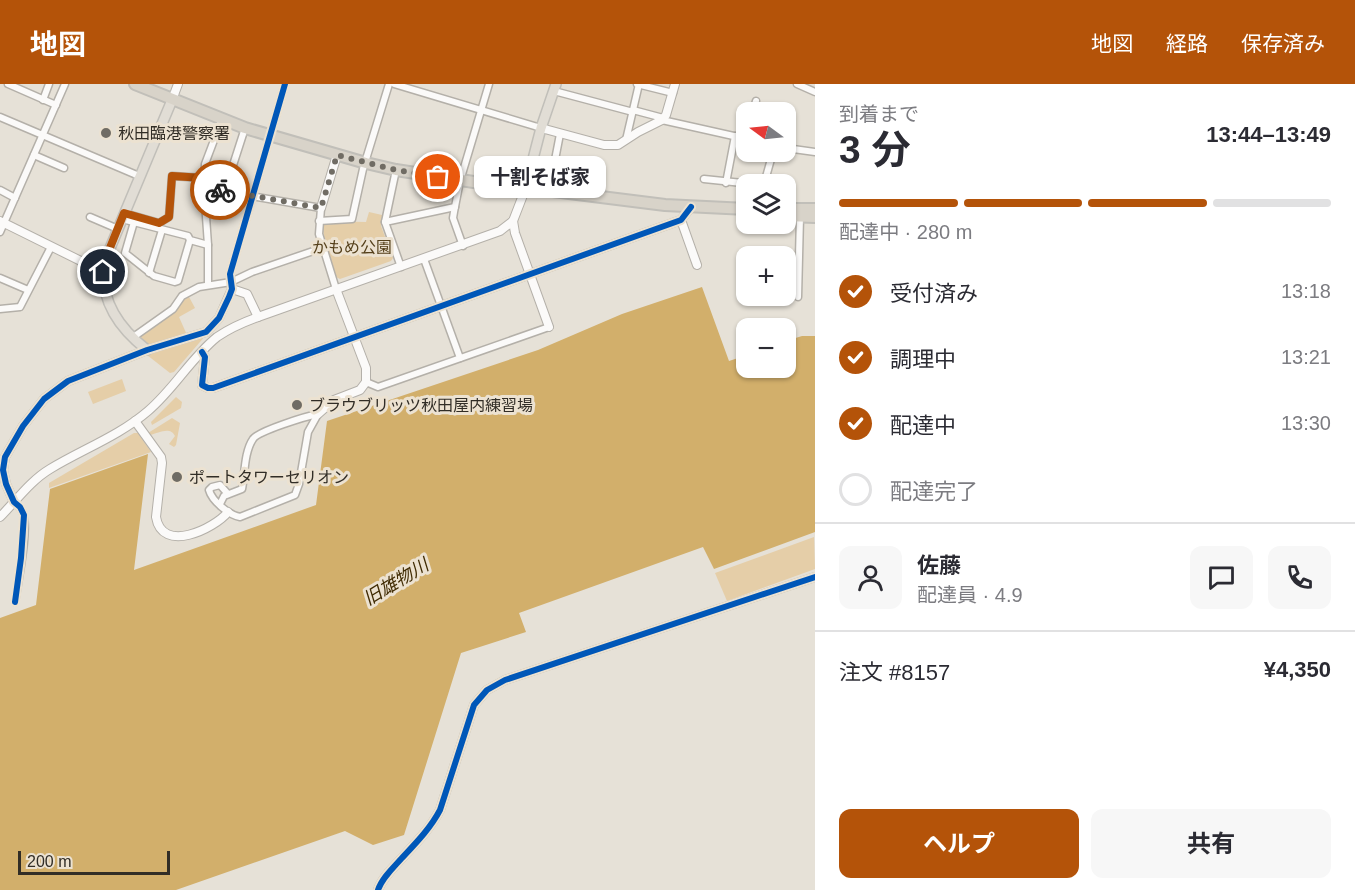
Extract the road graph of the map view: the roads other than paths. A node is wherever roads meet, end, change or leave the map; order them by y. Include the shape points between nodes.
1 (8, 84) edge
2 (49, 84) edge
3 (65, 84) edge
4 (135, 84) edge
5 (178, 84) edge
6 (285, 84) edge
7 (388, 84) edge
8 (394, 84) edge
9 (489, 84) edge
10 (638, 84) edge
11 (675, 84) edge
12 (797, 84) edge
13 (555, 87) edge
14 (815, 92) edge
15 (673, 93) junction
16 (43, 100) junction
17 (172, 100) junction
18 (56, 105) junction
19 (481, 110) junction
20 (633, 111) junction
21 (0, 117) edge
22 (222, 119) junction
23 (662, 119) junction
24 (245, 128) junction
25 (541, 128) junction
26 (560, 134) junction
27 (42, 135) junction
28 (270, 135) junction
29 (735, 136) joint
30 (626, 140) junction
31 (796, 149) edge
32 (815, 152) edge
33 (34, 155) junction
34 (337, 155) junction
35 (366, 163) junction
36 (64, 168) dead end
37 (396, 170) junction
38 (139, 176) junction
39 (204, 178) junction
40 (704, 179) dead end
41 (460, 181) junction
42 (726, 183) junction
43 (736, 183) edge
44 (204, 188) junction
45 (0, 190) edge
46 (225, 190) junction
47 (525, 190) junction
48 (549, 191) junction
49 (252, 196) junction
50 (15, 198) junction
51 (455, 207) junction
52 (321, 208) junction
53 (796, 209) edge
54 (815, 209) edge
55 (736, 210) edge
56 (686, 214) junction
57 (123, 216) junction
58 (736, 216) edge
59 (796, 217) edge
60 (800, 217) junction
61 (815, 217) edge
62 (90, 218) dead end
63 (319, 220) junction
64 (513, 221) junction
65 (2, 222) edge
66 (134, 222) junction
67 (385, 222) junction
68 (118, 229) junction
69 (162, 230) junction
70 (0, 232) edge
71 (190, 240) junction
72 (208, 245) junction
73 (463, 246) junction
74 (51, 247) junction
75 (321, 248) junction
76 (424, 259) junction
77 (697, 265) dead end
78 (401, 267) junction
79 (103, 272) junction
80 (149, 273) junction
81 (530, 275) junction
82 (0, 278) edge
83 (207, 284) junction
84 (232, 286) junction
85 (336, 289) junction
86 (28, 290) junction
87 (798, 297) dead end
88 (442, 304) junction
89 (0, 309) edge
90 (258, 317) junction
91 (549, 327) joint
92 (354, 336) junction
93 (132, 338) junction
94 (147, 350) junction
95 (202, 352) junction
96 (460, 358) junction
97 (366, 382) junction
98 (318, 414) junction
99 (135, 421) junction
100 (2, 457) edge
101 (228, 494) junction
102 (14, 502) junction
103 (220, 504) junction
104 (228, 512) junction
105 (0, 517) edge
106 (815, 577) edge
107 (15, 602) dead end
108 (378, 890) edge

1 - 16 street
2 - 16 street
3 - 18 street
4 - 17 highway
5 - 17 street
6 - 28 street
7 - 35 street
8 - 19 street
9 - 19 street
10 - 15 street
10 - 20 street
11 - 15 street
12 - 14 street
13 - 20 street
13 - 25 main road
15 - 23 street
16 - 18 street
17 - 22 highway
17 - 38 main road
18 - 27 street
19 - 25 street
19 - 41 street
20 - 23 street
20 - 30 street
21 - 27 street
22 - 24 highway
22 - 39 street via 205,164
23 - 29 street
23 - 30 street
24 - 28 highway
24 - 46 street
25 - 26 street
25 - 47 main road
26 - 30 street via 612,146
26 - 48 street
27 - 33 street
27 - 38 street
28 - 34 highway
28 - 49 street
29 - 42 street
31 - 32 street
33 - 36 street
33 - 50 street
34 - 35 highway
34 - 52 street
35 - 37 highway
35 - 63 street via 352,219
37 - 41 highway
37 - 67 street
38 - 57 main road
39 - 44 street
39 - 57 street via 172,176 169,217 159,223
40 - 42 street
41 - 47 highway
41 - 51 street
42 - 43 street
44 - 46 street
44 - 72 street
45 - 50 street
46 - 49 street
47 - 48 highway
47 - 56 highway via 544,196
47 - 64 street
48 - 56 highway
49 - 52 street
49 - 84 street via 230,274
50 - 65 street
51 - 67 street
51 - 73 street via 453,218
52 - 63 street
53 - 54 highway
55 - 56 highway
56 - 58 highway
56 - 77 street
56 - 81 street
57 - 66 street
57 - 68 main road
59 - 60 highway
60 - 61 highway
60 - 87 street
62 - 68 street
63 - 75 street
64 - 73 street via 500,231
64 - 81 street
65 - 70 street
65 - 74 street
66 - 69 street
66 - 80 street via 125,253
67 - 78 street
68 - 79 main road
69 - 71 street via 188,236
69 - 80 street
71 - 72 street
71 - 80 street via 175,282
72 - 83 street
73 - 76 street
74 - 79 street
74 - 86 street
75 - 84 street via 252,272
75 - 85 street
76 - 78 street
76 - 88 street
78 - 85 street
79 - 93 main road via 115,315
81 - 88 street
81 - 91 street
82 - 86 street
83 - 84 street
83 - 93 street via 182,296 173,309
84 - 90 street via 247,294
84 - 94 street via 219,318 206,332
85 - 90 street
85 - 92 street
86 - 89 street via 20,307
88 - 92 street
88 - 96 street
90 - 95 street via 227,331
91 - 96 street
92 - 95 street via 213,388 202,384
92 - 97 street via 366,368
93 - 94 main road
94 - 100 street via 55,389
95 - 99 street
96 - 97 street via 378,387
97 - 98 street via 360,390 334,400
98 - 101 street via 257,435 250,446 242,489
98 - 104 street via 308,432 298,492 240,517
99 - 102 street via 48,470
99 - 104 street via 161,457 156,510 157,522 164,532 180,537 215,524
100 - 102 street
101 - 103 street
101 - 103 street via 220,485 212,487 209,493
102 - 105 street
102 - 107 street via 24,514
103 - 104 street
106 - 108 street via 505,680 487,690 474,705 434,820

